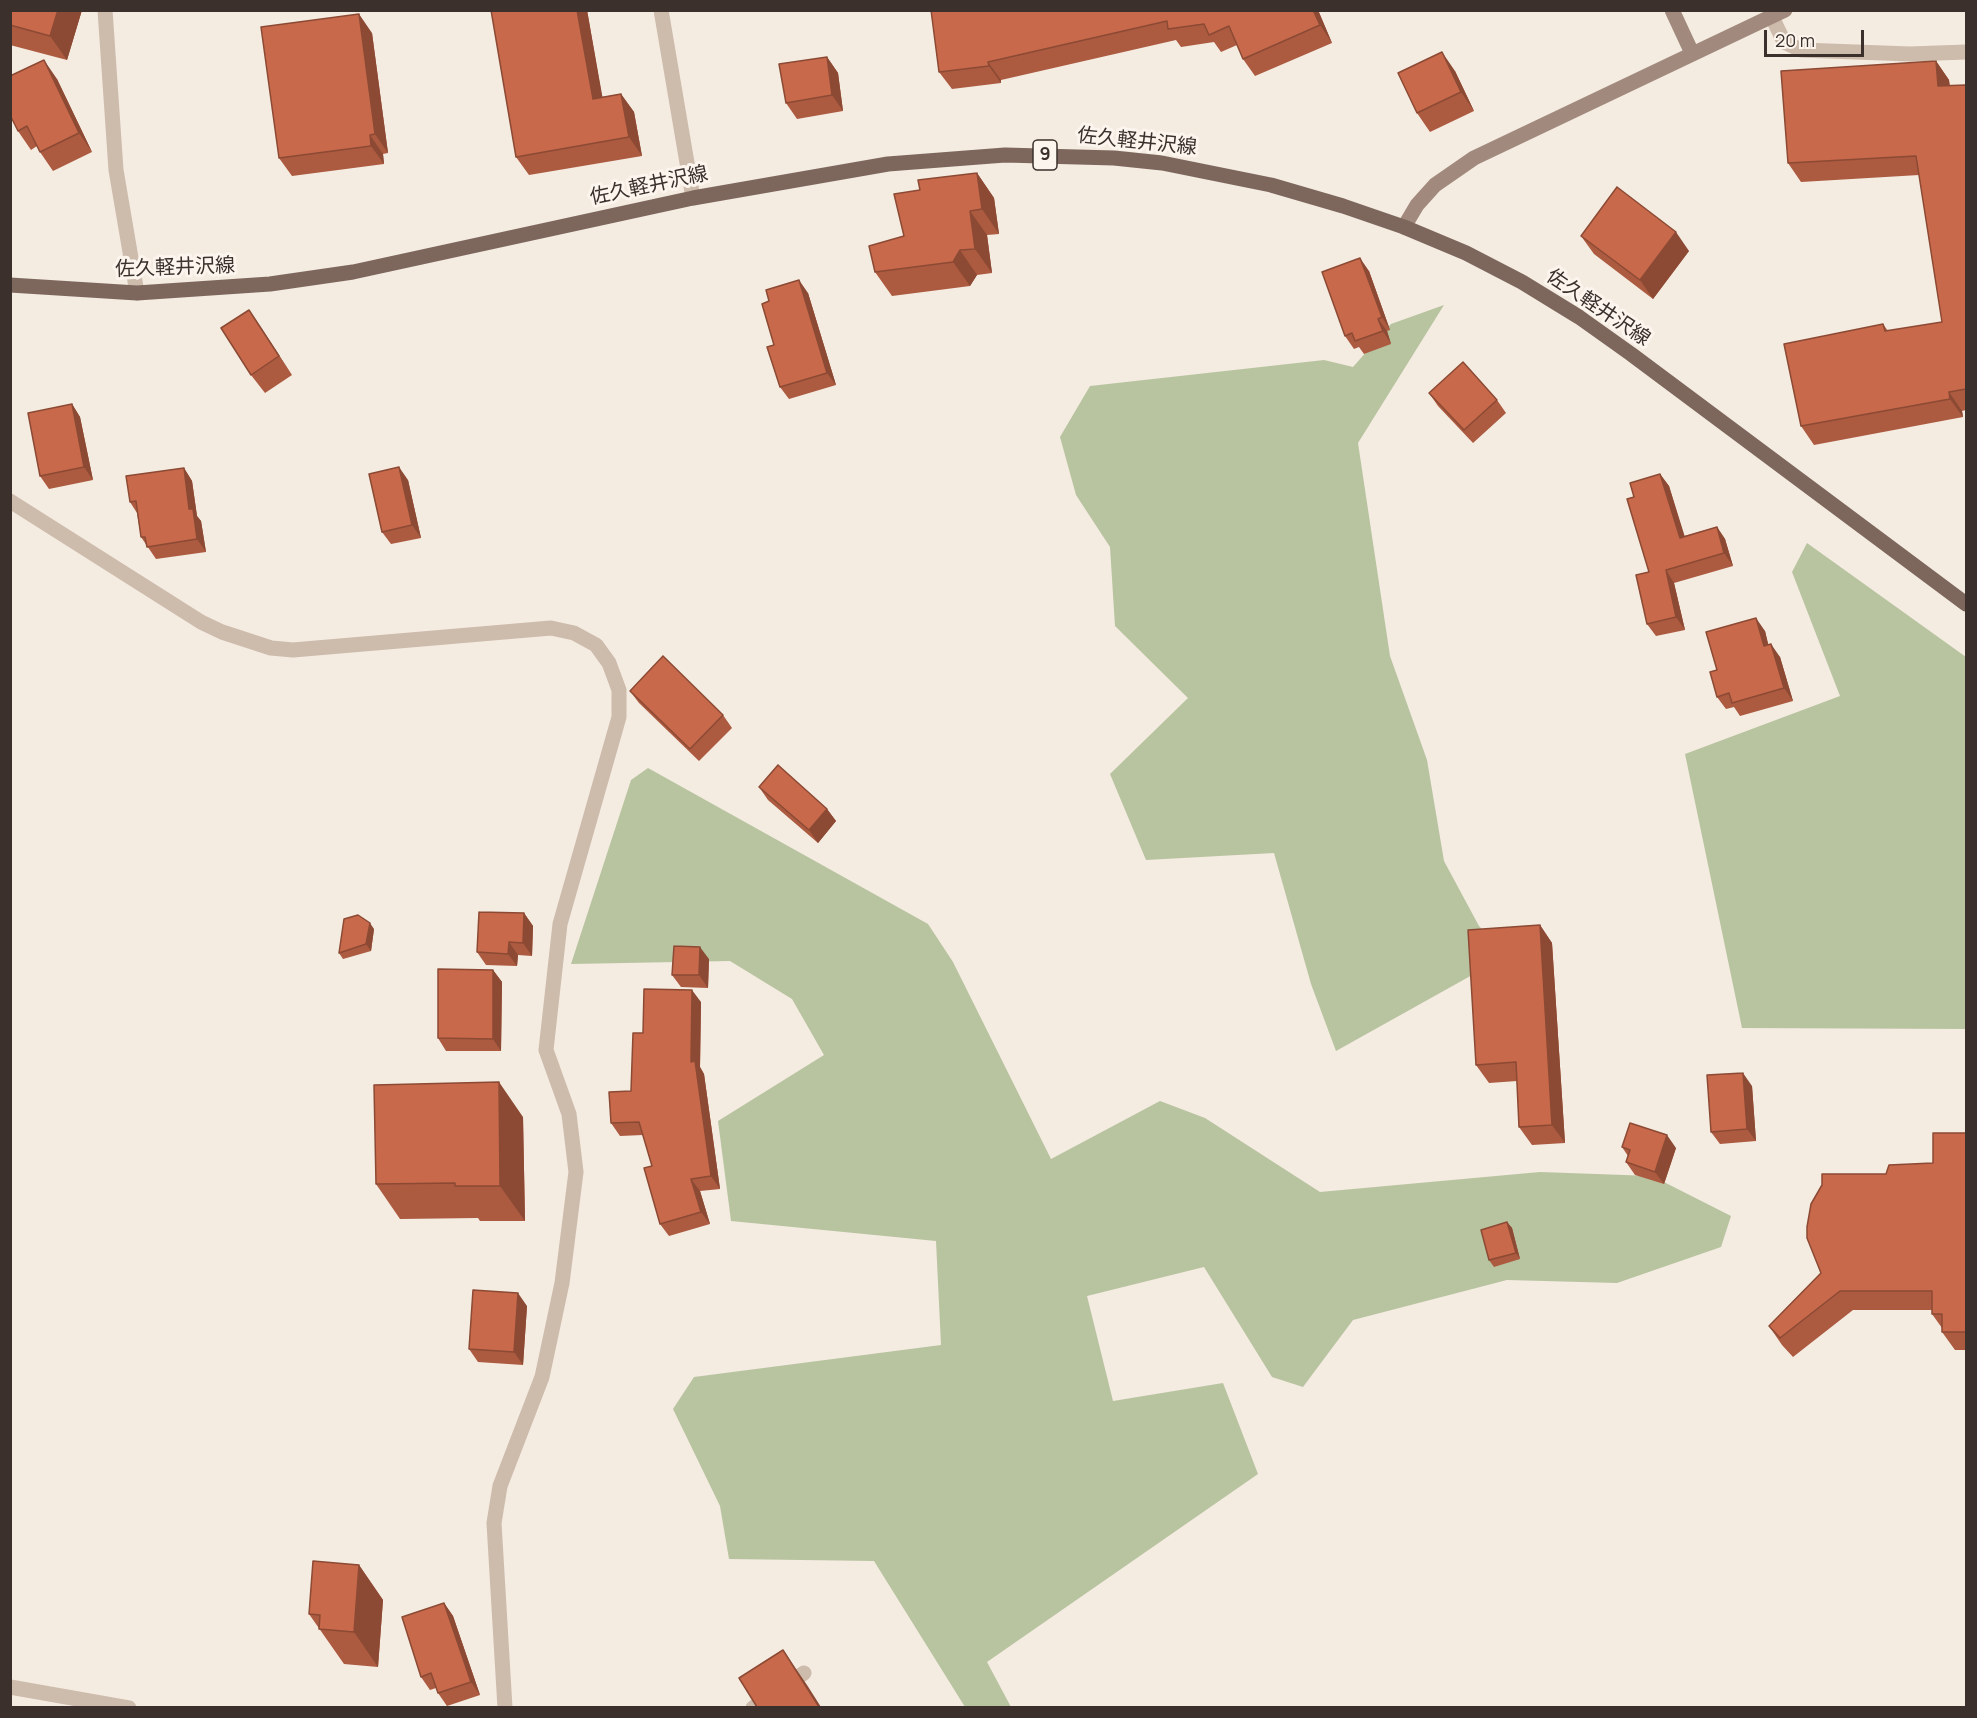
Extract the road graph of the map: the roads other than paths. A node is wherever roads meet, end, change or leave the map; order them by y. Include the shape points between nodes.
1 (105, 10) edge
2 (661, 10) edge
3 (1672, 10) edge
4 (1778, 14) edge
5 (1966, 52) edge
6 (1692, 53) junction
7 (693, 198) junction
8 (1404, 227) junction
9 (10, 285) edge
10 (137, 293) junction
11 (10, 501) edge
12 (1966, 603) edge
13 (804, 1673) dead end
14 (10, 1687) edge
15 (129, 1707) edge
16 (505, 1707) edge
17 (753, 1707) edge

1 - 10 street via 116,170
2 - 7 street
3 - 6 street
4 - 5 street via 1784,42 1801,50
4 - 6 street
6 - 8 street via 1474,158 1435,185
7 - 8 main road, 佐久軽井沢線 / 9 via 888,164 1005,154 1061,155 1210,171 1271,184
7 - 10 main road, 佐久軽井沢線 / 9 via 353,272 225,288
8 - 12 main road, 佐久軽井沢線 / 9 via 1466,253 1579,317
9 - 10 main road, 佐久軽井沢線 / 9
11 - 16 street via 201,622 270,648 293,650 550,628 574,633 596,645 609,663 619,690 619,717 560,924 546,1050 568,1114 576,1172 562,1283 542,1377 500,1486 494,1523
13 - 17 street
14 - 15 street

